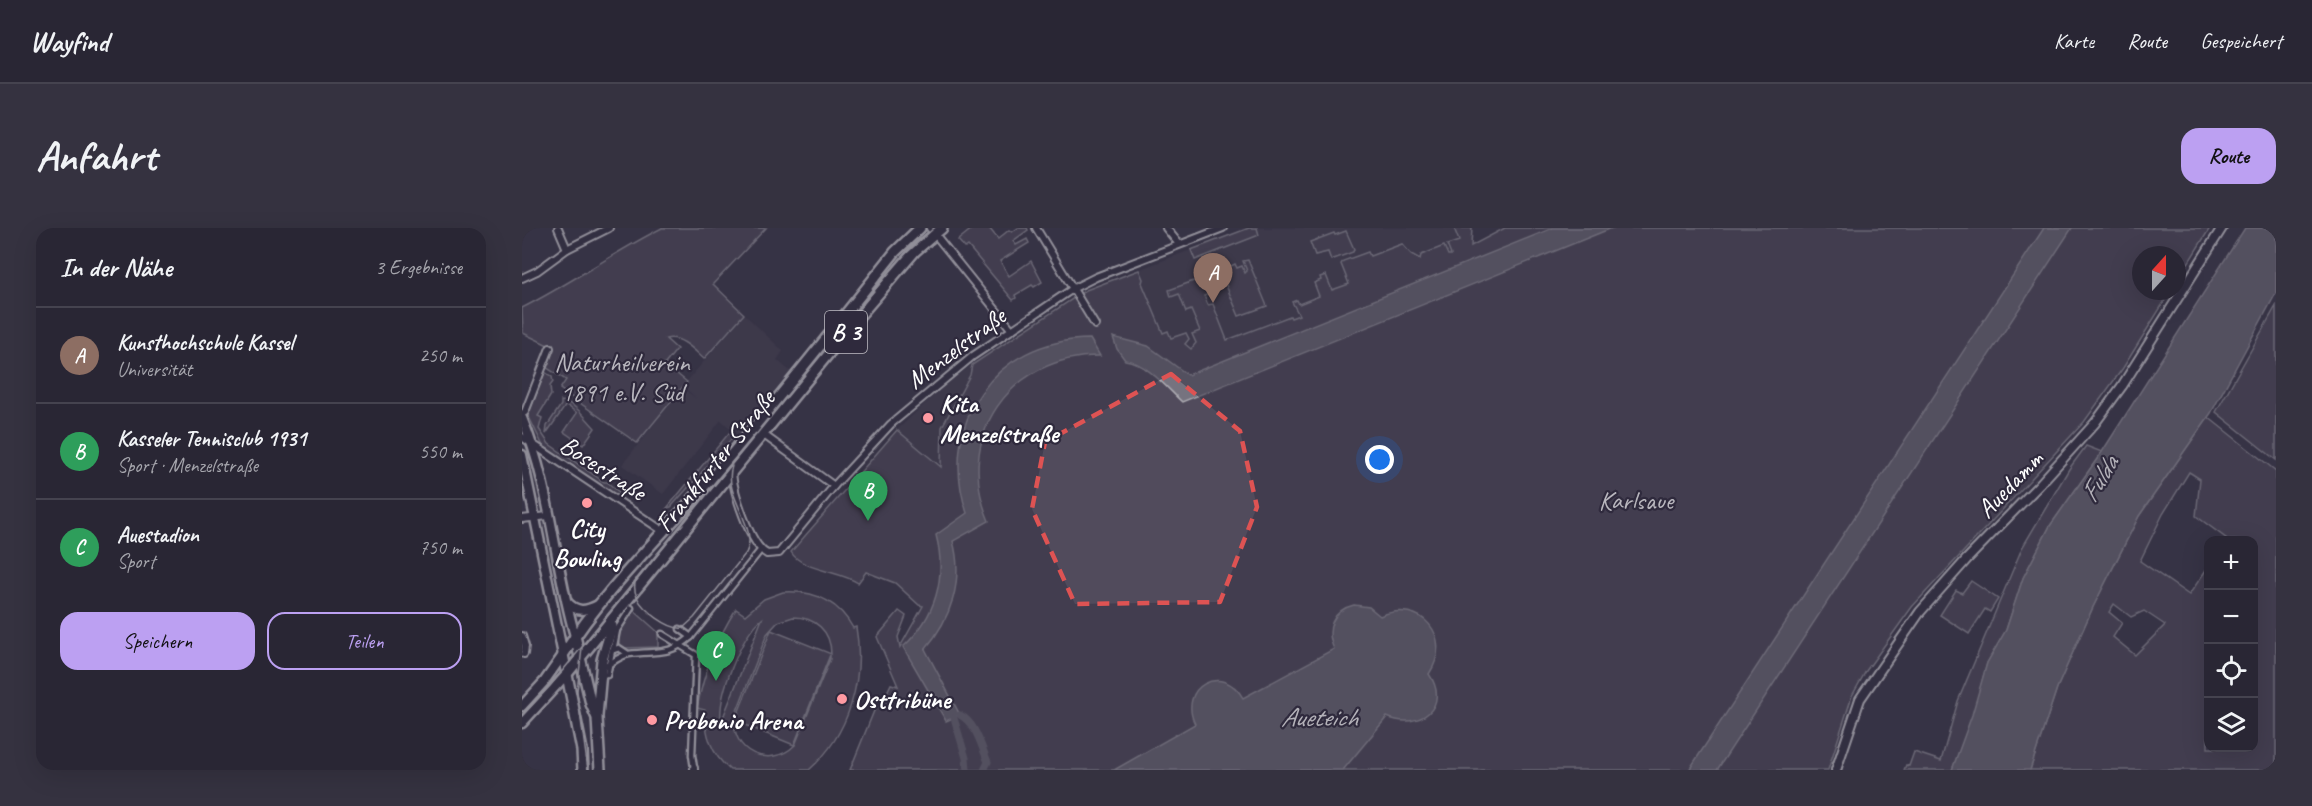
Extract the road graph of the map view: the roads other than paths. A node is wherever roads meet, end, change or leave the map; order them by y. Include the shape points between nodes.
1 (558, 228) edge
2 (609, 228) edge
3 (920, 228) edge
4 (1036, 228) edge
5 (1166, 228) edge
6 (1223, 228) edge
7 (2222, 228) edge
8 (936, 230) edge
9 (1179, 244) junction
10 (567, 249) junction
11 (522, 278) edge
12 (1074, 288) junction
13 (1095, 325) dead end
14 (1011, 330) junction
15 (550, 348) dead end
16 (522, 416) edge
17 (753, 428) junction
18 (762, 435) junction
19 (522, 437) edge
20 (534, 446) junction
21 (522, 455) edge
22 (732, 472) junction
23 (834, 486) junction
24 (534, 516) junction
25 (548, 516) junction
26 (522, 519) edge
27 (663, 531) junction
28 (760, 551) junction
29 (565, 600) junction
30 (598, 605) junction
31 (631, 608) dead end
32 (619, 614) junction
33 (680, 628) dead end
34 (662, 634) dead end
35 (522, 636) edge
36 (575, 636) junction
37 (691, 637) junction
38 (681, 645) junction
39 (610, 649) junction
40 (524, 654) dead end
41 (563, 654) junction
42 (628, 654) junction
43 (581, 659) junction
44 (611, 663) junction
45 (604, 667) dead end
46 (567, 674) junction
47 (607, 675) dead end
48 (522, 706) edge
49 (597, 718) junction
50 (522, 723) edge
51 (694, 769) edge
52 (583, 770) edge
53 (600, 770) edge
54 (1836, 770) edge

1 - 10 street
2 - 10 street
3 - 17 main road, Frankfurter Straße / B 3 via 895,252
4 - 12 street
5 - 9 street
6 - 9 street, Menzelstraße
7 - 54 street, Auedamm via 2095,423 1920,612 1860,699
8 - 14 street
8 - 18 main road, Frankfurter Straße / B 3
9 - 12 street, Menzelstraße
10 - 11 street
12 - 13 street
12 - 14 street, Menzelstraße
14 - 23 street, Menzelstraße via 914,403
15 - 16 street
16 - 20 main road
17 - 18 street
17 - 27 main road, Frankfurter Straße / B 3
18 - 22 main road, Frankfurter Straße / B 3
18 - 23 street
19 - 20 street, Bosestraße
20 - 25 main road
20 - 27 street, Bosestraße
21 - 24 main road
22 - 28 street via 738,499
22 - 32 main road, Frankfurter Straße / B 3
23 - 28 street, Menzelstraße via 783,550 773,555
24 - 25 street
24 - 26 street
24 - 41 main road
25 - 29 main road
27 - 30 main road, Frankfurter Straße / B 3
28 - 37 street
29 - 30 main road via 580,611
29 - 36 main road
30 - 36 main road, Frankfurter Straße / B 3
31 - 39 street
32 - 43 main road, Frankfurter Straße / B 3
32 - 49 main road via 604,651
33 - 37 street
34 - 38 street
35 - 40 street
36 - 41 main road, Frankfurter Straße
36 - 43 main road
37 - 38 street
38 - 42 street via 665,652
38 - 51 street via 696,655
39 - 42 street via 619,648
39 - 44 street
41 - 46 main road
41 - 48 main road, Frankfurter Straße
42 - 44 street
43 - 46 main road, Frankfurter Straße
43 - 49 main road
44 - 45 street
44 - 47 street
46 - 50 main road, Frankfurter Straße
46 - 52 main road
49 - 53 main road

